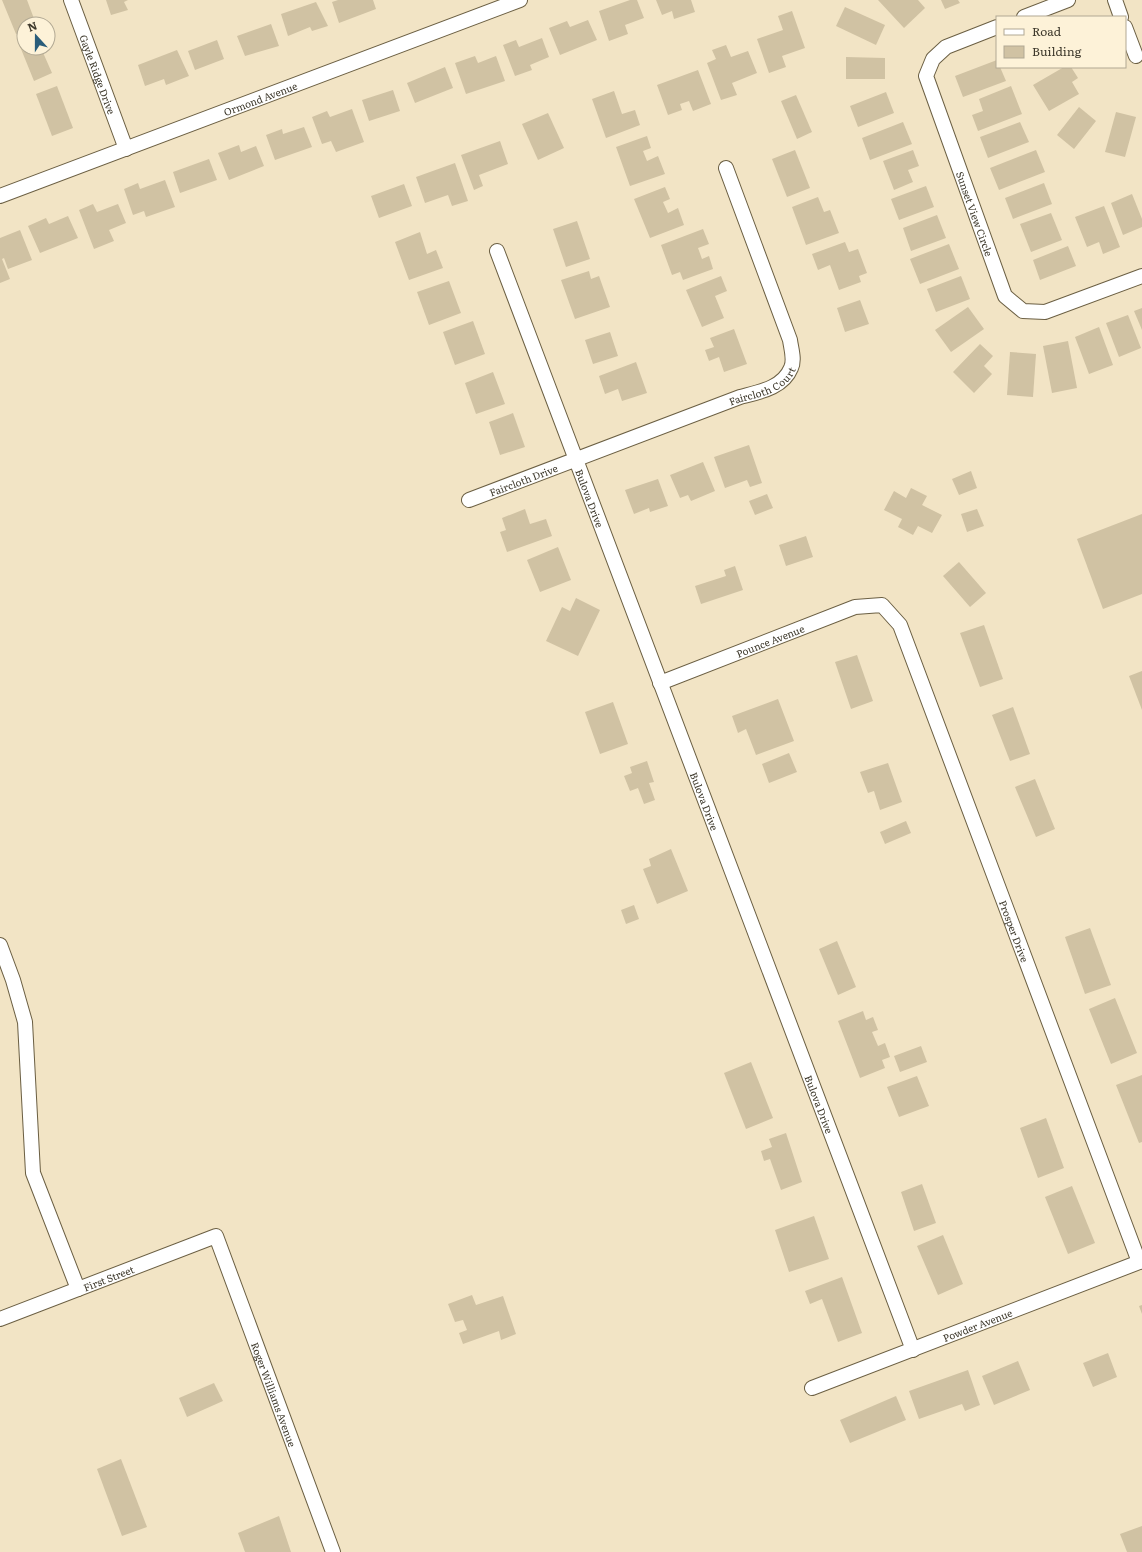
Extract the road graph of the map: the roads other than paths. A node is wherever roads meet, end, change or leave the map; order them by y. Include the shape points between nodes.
1 (71, 0) edge
2 (520, 0) edge
3 (1068, 0) edge
4 (1115, 0) edge
5 (1027, 16) edge
6 (1121, 16) edge
7 (996, 27) edge
8 (1126, 30) edge
9 (1136, 56) dead end
10 (126, 149) junction
11 (726, 168) dead end
12 (0, 196) edge
13 (497, 251) dead end
14 (1142, 276) edge
15 (577, 459) junction
16 (469, 500) dead end
17 (882, 605) joint
18 (660, 683) junction
19 (0, 945) edge
20 (216, 1236) joint
21 (1141, 1262) edge
22 (78, 1290) junction
23 (0, 1319) edge
24 (913, 1350) junction
25 (812, 1388) dead end
26 (333, 1552) edge

1 - 10 street, Gayle Ridge Drive
2 - 10 street, Ormond Avenue
3 - 5 street
4 - 6 street
7 - 14 street, Sunset View Circle via 946,47 933,59 926,76 1005,296 1023,311 1045,312
8 - 9 street
10 - 12 street, Ormond Avenue
11 - 15 street, Faircloth Court via 790,340 792,368 782,381 765,390 740,397
13 - 15 street, Bulova Drive
15 - 16 street, Faircloth Drive
15 - 18 street, Bulova Drive
17 - 18 street, Pounce Avenue via 855,607
17 - 21 street, Prosper Drive via 900,625
18 - 24 street, Bulova Drive
19 - 22 street via 25,1022 33,1173
20 - 22 street, First Street
20 - 26 street, Roger Williams Avenue
21 - 24 street, Powder Avenue
22 - 23 street, First Street
24 - 25 street, Powder Avenue

